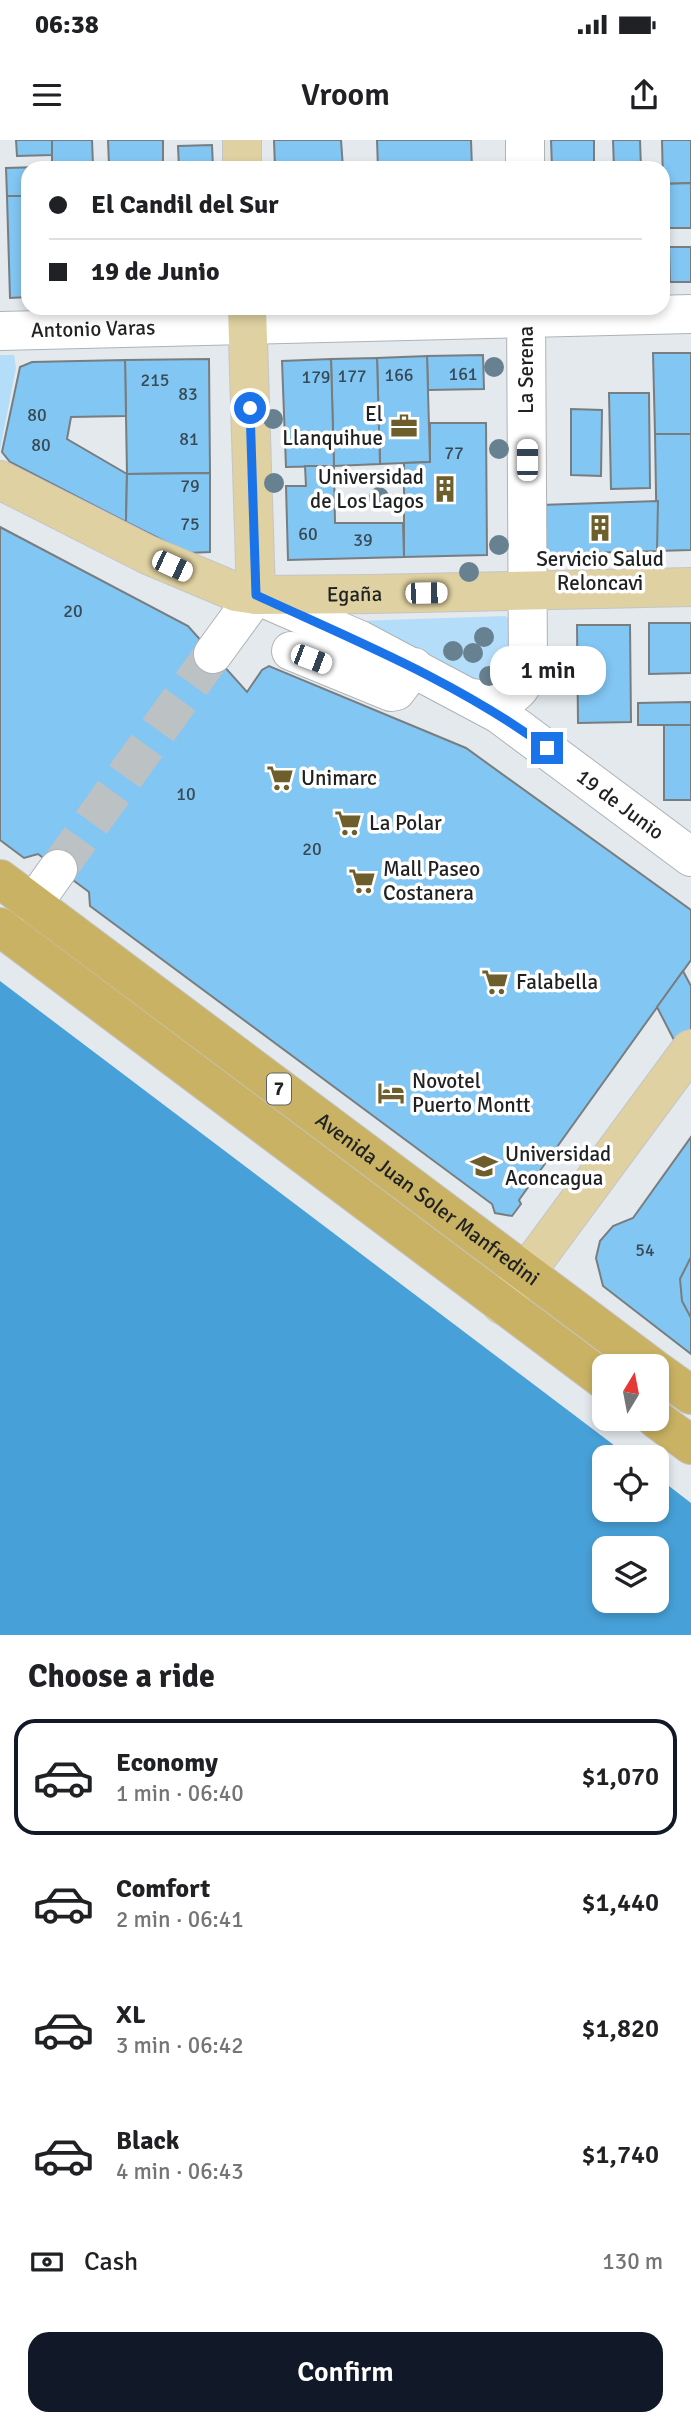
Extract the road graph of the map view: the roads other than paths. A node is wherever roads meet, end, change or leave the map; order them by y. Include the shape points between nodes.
1 (242, 140) edge
2 (525, 140) edge
3 (242, 161) edge
4 (525, 161) edge
5 (670, 314) edge
6 (691, 314) edge
7 (386, 315) edge
8 (526, 315) edge
9 (247, 317) edge
10 (0, 331) edge
11 (0, 480) edge
12 (528, 575) junction
13 (691, 587) edge
14 (256, 595) junction
15 (310, 619) junction
16 (213, 654) tunnel mouth
17 (414, 667) junction
18 (472, 698) junction
19 (691, 857) edge
20 (58, 869) tunnel mouth
21 (0, 879) edge
22 (33, 904) junction
23 (0, 927) edge
24 (134, 1029) junction
25 (691, 1049) edge
26 (297, 1133) dead end
27 (525, 1274) junction
28 (502, 1305) junction
29 (635, 1354) edge
30 (592, 1371) edge
31 (669, 1379) edge
32 (691, 1395) edge
33 (669, 1429) edge
34 (691, 1445) edge

1 - 3 main road
2 - 4 street
5 - 6 street, Antonio Varas
7 - 9 street, Antonio Varas
8 - 12 street, La Serena
9 - 10 street, Antonio Varas
9 - 14 main road
11 - 14 main road, Egaña via 194,576
12 - 13 main road, Egaña
12 - 14 main road, Egaña
12 - 18 street, La Serena via 530,656 524,684 500,701
14 - 15 street, 19 de Junio
14 - 16 street
15 - 17 street, 19 de Junio
15 - 17 street via 285,661 391,692
17 - 18 street, 19 de Junio
18 - 19 street, 19 de Junio
20 - 22 street
21 - 22 highway, Avenida Juan Soler Manfredini / 7
22 - 27 highway, Avenida Juan Soler Manfredini / 7
23 - 24 highway, Avenida Juan Soler Manfredini / 7
24 - 26 street via 182,1048
24 - 28 highway, Avenida Juan Soler Manfredini / 7
25 - 27 main road
27 - 28 main road
27 - 29 highway, Avenida Juan Soler Manfredini / 7
28 - 30 highway, Avenida Juan Soler Manfredini / 7
31 - 32 highway, Avenida Juan Soler Manfredini / 7
33 - 34 highway

